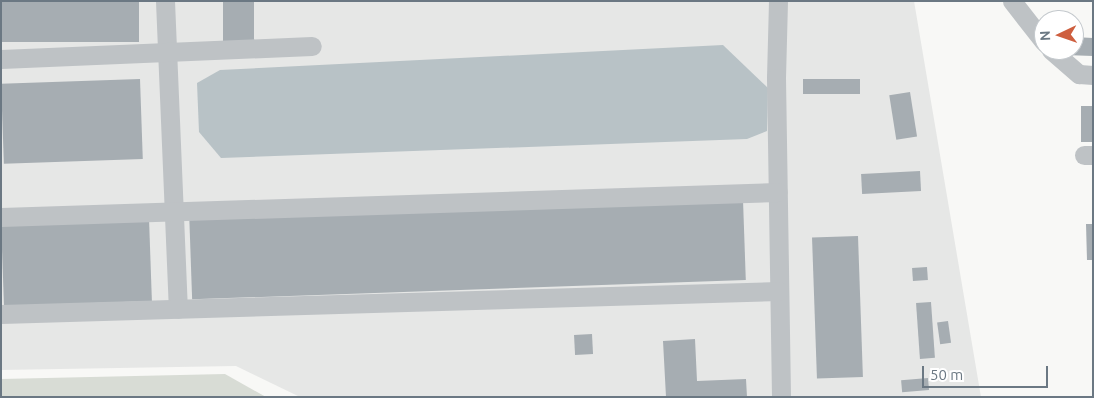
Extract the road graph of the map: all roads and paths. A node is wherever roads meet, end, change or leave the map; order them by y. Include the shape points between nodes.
1 (165, 1) edge
2 (778, 1) edge
3 (1012, 1) edge
4 (1034, 29) edge
5 (312, 46) dead end
6 (168, 54) junction
7 (1, 59) edge
8 (1062, 60) edge
9 (1093, 75) edge
10 (778, 192) junction
11 (174, 212) junction
12 (1, 217) edge
13 (779, 291) junction
14 (178, 309) junction
15 (1, 314) edge
16 (781, 397) edge

1 - 6 lane
2 - 10 lane
3 - 4 lane
5 - 6 lane
6 - 7 lane
6 - 11 lane
8 - 9 lane via 1079,74
10 - 11 lane
10 - 13 lane
11 - 12 lane
11 - 14 lane
13 - 14 lane
13 - 16 lane
14 - 15 lane

